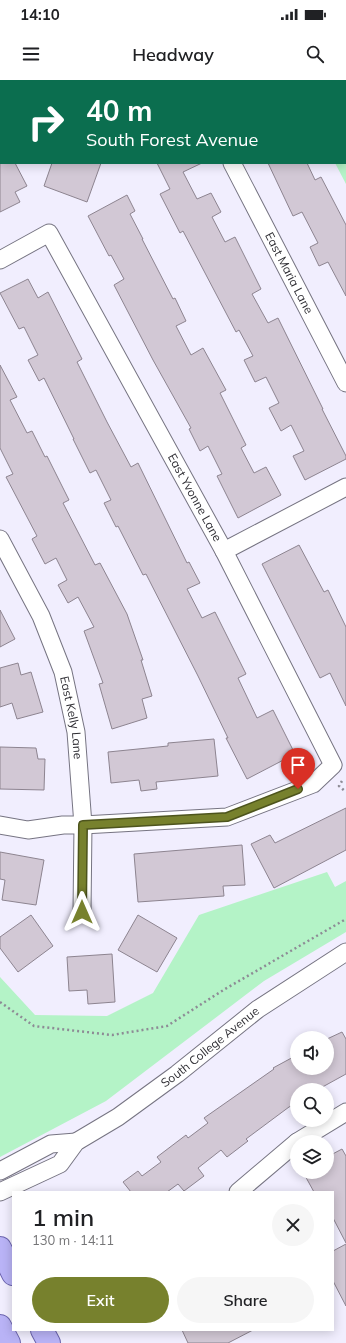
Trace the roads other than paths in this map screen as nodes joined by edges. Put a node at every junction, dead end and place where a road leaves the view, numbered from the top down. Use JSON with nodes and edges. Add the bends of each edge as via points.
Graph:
{"nodes":[{"id":1,"x":233,"y":164,"type":"edge"},
{"id":2,"x":0,"y":260,"type":"edge"},
{"id":3,"x":346,"y":383,"type":"edge"},
{"id":4,"x":346,"y":487,"type":"edge"},
{"id":5,"x":0,"y":539,"type":"edge"},
{"id":6,"x":224,"y":551,"type":"junction"},
{"id":7,"x":0,"y":825,"type":"edge"},
{"id":8,"x":83,"y":825,"type":"junction"},
{"id":9,"x":82,"y":912,"type":"dead end"},
{"id":10,"x":346,"y":952,"type":"edge"},
{"id":11,"x":346,"y":1112,"type":"edge"},
{"id":12,"x":308,"y":1135,"type":"edge"},
{"id":13,"x":76,"y":1142,"type":"junction"},
{"id":14,"x":290,"y":1148,"type":"edge"},
{"id":15,"x":0,"y":1171,"type":"edge"},
{"id":16,"x":239,"y":1191,"type":"edge"},
{"id":17,"x":0,"y":1192,"type":"edge"},
{"id":18,"x":0,"y":1248,"type":"edge"},
{"id":19,"x":12,"y":1272,"type":"edge"},
{"id":20,"x":0,"y":1326,"type":"edge"},
{"id":21,"x":43,"y":1331,"type":"edge"},
{"id":22,"x":9,"y":1343,"type":"edge"},
{"id":23,"x":49,"y":1343,"type":"edge"}],
"edges":[{"from":1,"to":3,"type":"street","name":"East Maria Lane"},
{"from":2,"to":6,"type":"street","name":"East Yvonne Lane","via":[[49,233]]},
{"from":4,"to":6,"type":"street"},
{"from":5,"to":8,"type":"street","name":"East Kelly Lane","via":[[41,616],[63,672],[76,732]]},
{"from":6,"to":8,"type":"street","name":"East Yvonne Lane","via":[[333,765],[313,784],[227,817]]},
{"from":7,"to":8,"type":"street","via":[[28,830]]},
{"from":8,"to":9,"type":"street","name":"East Kelly Lane"},
{"from":10,"to":13,"type":"street","name":"South College Avenue","via":[[258,1010],[118,1117]]},
{"from":11,"to":12,"type":"street"},
{"from":13,"to":15,"type":"street","name":"South College Avenue","via":[[51,1144]]},
{"from":13,"to":17,"type":"street","name":"South College Avenue","via":[[60,1164]]},
{"from":14,"to":16,"type":"street"},
{"from":18,"to":19,"type":"main road"},
{"from":20,"to":22,"type":"main road"},
{"from":21,"to":23,"type":"main road"}]}
